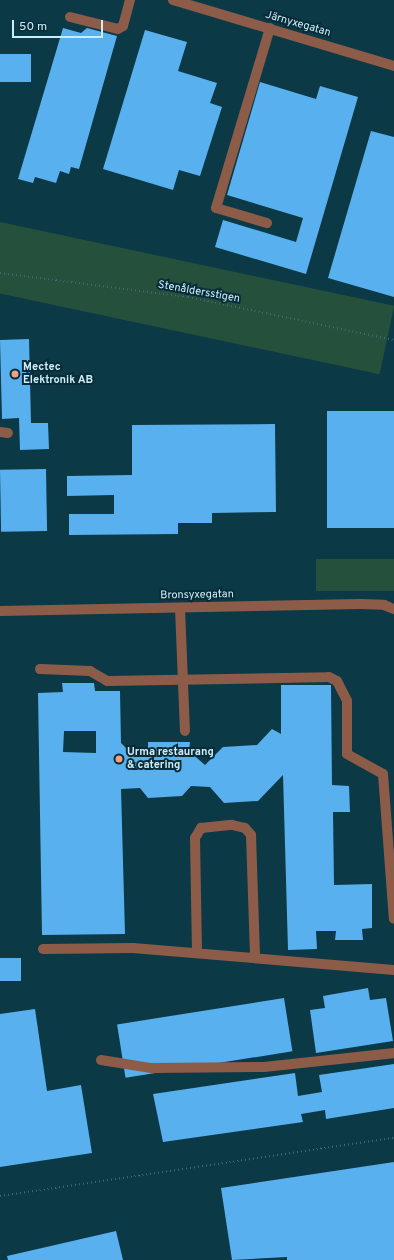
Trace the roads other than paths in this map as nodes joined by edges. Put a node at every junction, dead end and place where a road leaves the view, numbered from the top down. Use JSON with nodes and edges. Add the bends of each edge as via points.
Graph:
{"nodes":[{"id":1,"x":130,"y":0,"type":"edge"},
{"id":2,"x":173,"y":0,"type":"edge"},
{"id":3,"x":70,"y":17,"type":"dead end"},
{"id":4,"x":270,"y":28,"type":"junction"},
{"id":5,"x":394,"y":66,"type":"edge"},
{"id":6,"x":268,"y":223,"type":"dead end"},
{"id":7,"x":180,"y":608,"type":"junction"},
{"id":8,"x":394,"y":609,"type":"edge"},
{"id":9,"x":0,"y":612,"type":"edge"},
{"id":10,"x":40,"y":669,"type":"dead end"},
{"id":11,"x":183,"y":679,"type":"junction"},
{"id":12,"x":185,"y":731,"type":"dead end"},
{"id":13,"x":394,"y":919,"type":"edge"},
{"id":14,"x":43,"y":949,"type":"dead end"},
{"id":15,"x":198,"y":952,"type":"junction"},
{"id":16,"x":255,"y":957,"type":"junction"},
{"id":17,"x":394,"y":970,"type":"edge"},
{"id":18,"x":394,"y":1053,"type":"edge"},
{"id":19,"x":101,"y":1060,"type":"dead end"}],
"edges":[{"from":1,"to":3,"type":"street","via":[[123,26],[118,29]]},
{"from":2,"to":4,"type":"street","name":"Järnyxegatan"},
{"from":4,"to":5,"type":"street","name":"Järnyxegatan"},
{"from":4,"to":6,"type":"street","via":[[216,208]]},
{"from":7,"to":8,"type":"street","name":"Bronsyxegatan","via":[[360,604],[384,605]]},
{"from":7,"to":9,"type":"street","name":"Bronsyxegatan"},
{"from":7,"to":11,"type":"street"},
{"from":10,"to":11,"type":"street","via":[[90,671],[107,681]]},
{"from":11,"to":12,"type":"street"},
{"from":11,"to":13,"type":"street","via":[[329,677],[337,681],[347,701],[347,754],[383,774]]},
{"from":14,"to":15,"type":"street","via":[[133,948]]},
{"from":15,"to":16,"type":"street"},
{"from":15,"to":16,"type":"street","via":[[195,838],[207,826],[232,825],[245,828],[251,835]]},
{"from":16,"to":17,"type":"street"},
{"from":18,"to":19,"type":"street","via":[[264,1067],[151,1068]]}]}
